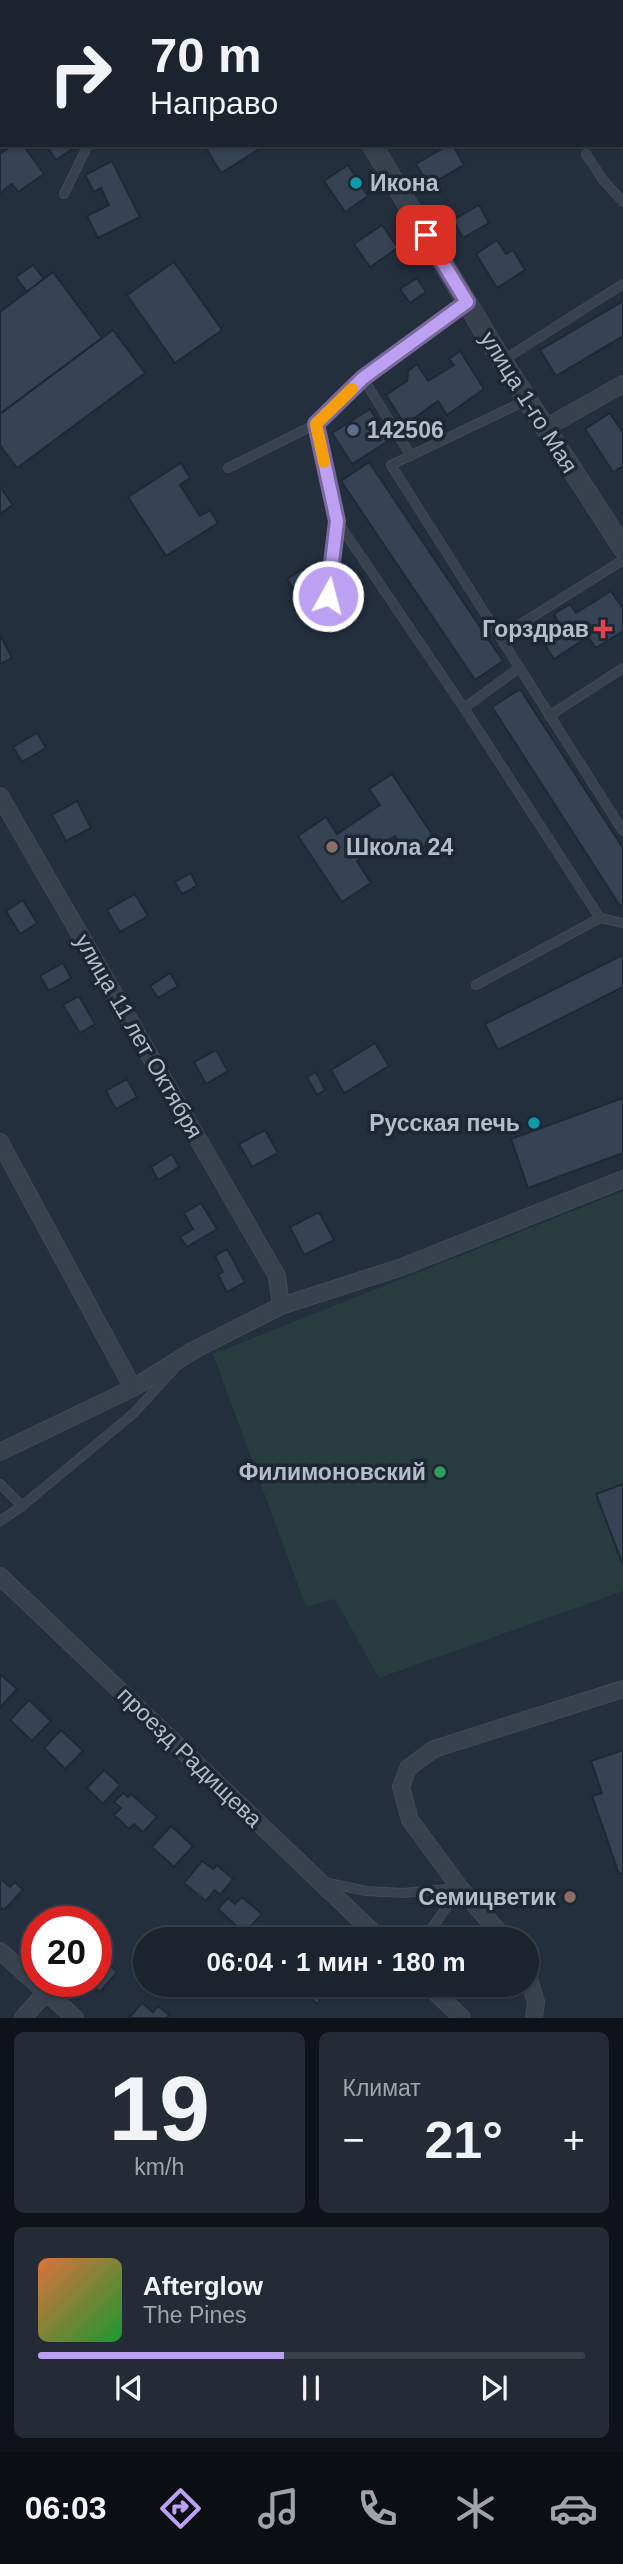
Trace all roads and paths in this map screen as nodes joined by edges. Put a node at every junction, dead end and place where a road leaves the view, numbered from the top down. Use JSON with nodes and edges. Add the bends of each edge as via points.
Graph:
{"nodes":[{"id":1,"x":88,"y":147,"type":"edge"},
{"id":2,"x":373,"y":147,"type":"edge"},
{"id":3,"x":586,"y":155,"type":"dead end"},
{"id":4,"x":64,"y":194,"type":"dead end"},
{"id":5,"x":623,"y":202,"type":"edge"},
{"id":6,"x":623,"y":284,"type":"edge"},
{"id":7,"x":467,"y":302,"type":"junction"},
{"id":8,"x":502,"y":361,"type":"junction"},
{"id":9,"x":363,"y":378,"type":"junction"},
{"id":10,"x":623,"y":384,"type":"edge"},
{"id":11,"x":528,"y":400,"type":"junction"},
{"id":12,"x":316,"y":424,"type":"junction"},
{"id":13,"x":545,"y":428,"type":"junction"},
{"id":14,"x":411,"y":456,"type":"junction"},
{"id":15,"x":228,"y":468,"type":"dead end"},
{"id":16,"x":337,"y":521,"type":"junction"},
{"id":17,"x":623,"y":548,"type":"edge"},
{"id":18,"x":623,"y":560,"type":"edge"},
{"id":19,"x":328,"y":596,"type":"dead end"},
{"id":20,"x":499,"y":637,"type":"junction"},
{"id":21,"x":519,"y":668,"type":"junction"},
{"id":22,"x":623,"y":668,"type":"edge"},
{"id":23,"x":464,"y":708,"type":"junction"},
{"id":24,"x":549,"y":716,"type":"junction"},
{"id":25,"x":0,"y":796,"type":"edge"},
{"id":26,"x":623,"y":831,"type":"edge"},
{"id":27,"x":600,"y":918,"type":"junction"},
{"id":28,"x":623,"y":923,"type":"edge"},
{"id":29,"x":477,"y":985,"type":"dead end"},
{"id":30,"x":0,"y":1142,"type":"edge"},
{"id":31,"x":623,"y":1179,"type":"edge"},
{"id":32,"x":281,"y":1306,"type":"junction"},
{"id":33,"x":194,"y":1350,"type":"junction"},
{"id":34,"x":133,"y":1388,"type":"junction"},
{"id":35,"x":0,"y":1452,"type":"edge"},
{"id":36,"x":0,"y":1484,"type":"edge"},
{"id":37,"x":22,"y":1506,"type":"junction"},
{"id":38,"x":0,"y":1521,"type":"edge"},
{"id":39,"x":0,"y":1576,"type":"edge"},
{"id":40,"x":623,"y":1689,"type":"edge"},
{"id":41,"x":319,"y":1881,"type":"junction"},
{"id":42,"x":460,"y":1888,"type":"junction"},
{"id":43,"x":367,"y":1927,"type":"edge"},
{"id":44,"x":432,"y":1927,"type":"edge"},
{"id":45,"x":494,"y":1927,"type":"edge"},
{"id":46,"x":0,"y":1951,"type":"edge"},
{"id":47,"x":21,"y":1970,"type":"edge"},
{"id":48,"x":42,"y":1997,"type":"edge"},
{"id":49,"x":52,"y":1997,"type":"edge"},
{"id":50,"x":440,"y":1997,"type":"edge"},
{"id":51,"x":534,"y":1997,"type":"edge"},
{"id":52,"x":23,"y":2018,"type":"edge"},
{"id":53,"x":75,"y":2018,"type":"edge"},
{"id":54,"x":462,"y":2018,"type":"edge"},
{"id":55,"x":534,"y":2018,"type":"edge"}],
"edges":[{"from":1,"to":4,"type":"lane"},
{"from":2,"to":7,"type":"street","name":"улица 1-го Мая"},
{"from":3,"to":5,"type":"lane"},
{"from":6,"to":8,"type":"lane"},
{"from":7,"to":8,"type":"street","name":"улица 1-го Мая"},
{"from":7,"to":9,"type":"lane"},
{"from":8,"to":11,"type":"street","name":"улица 1-го Мая"},
{"from":9,"to":12,"type":"lane"},
{"from":9,"to":14,"type":"lane"},
{"from":10,"to":13,"type":"street"},
{"from":11,"to":13,"type":"street","name":"улица 1-го Мая"},
{"from":11,"to":14,"type":"lane"},
{"from":12,"to":15,"type":"lane"},
{"from":12,"to":16,"type":"lane"},
{"from":13,"to":17,"type":"street","name":"улица 1-го Мая"},
{"from":14,"to":20,"type":"lane","via":[[391,466]]},
{"from":16,"to":19,"type":"lane"},
{"from":16,"to":23,"type":"lane"},
{"from":18,"to":20,"type":"lane"},
{"from":20,"to":21,"type":"lane"},
{"from":21,"to":23,"type":"lane"},
{"from":21,"to":24,"type":"lane"},
{"from":22,"to":24,"type":"lane"},
{"from":23,"to":27,"type":"lane"},
{"from":24,"to":26,"type":"lane"},
{"from":25,"to":32,"type":"street","name":"улица 11 лет Октября","via":[[277,1276]]},
{"from":27,"to":28,"type":"lane"},
{"from":27,"to":29,"type":"lane"},
{"from":30,"to":34,"type":"street"},
{"from":31,"to":32,"type":"street","via":[[401,1267]]},
{"from":32,"to":33,"type":"street"},
{"from":33,"to":34,"type":"street"},
{"from":33,"to":37,"type":"lane","via":[[134,1413]]},
{"from":34,"to":35,"type":"street"},
{"from":36,"to":37,"type":"lane"},
{"from":37,"to":38,"type":"lane"},
{"from":39,"to":41,"type":"street","name":"проезд Радищева"},
{"from":40,"to":42,"type":"street","via":[[434,1749],[408,1768],[401,1787],[410,1820]]},
{"from":41,"to":42,"type":"lane","via":[[403,1893]]},
{"from":41,"to":43,"type":"street","name":"проезд Радищева"},
{"from":42,"to":44,"type":"lane"},
{"from":42,"to":45,"type":"street"},
{"from":46,"to":47,"type":"street"},
{"from":48,"to":52,"type":"street"},
{"from":49,"to":53,"type":"street"},
{"from":50,"to":54,"type":"street"},
{"from":51,"to":55,"type":"street"}]}
